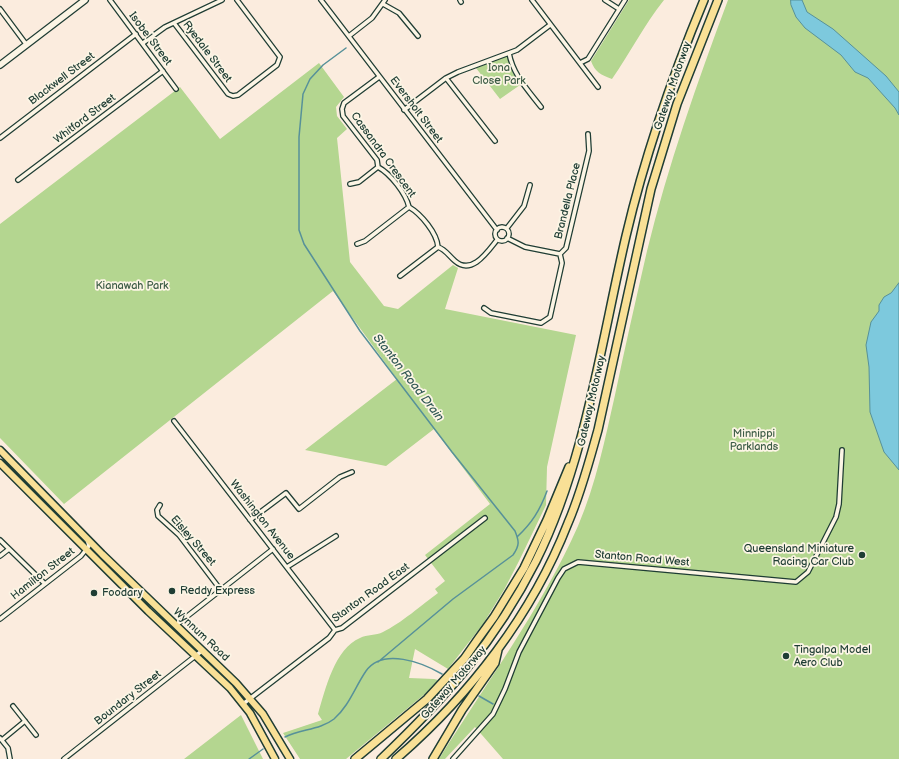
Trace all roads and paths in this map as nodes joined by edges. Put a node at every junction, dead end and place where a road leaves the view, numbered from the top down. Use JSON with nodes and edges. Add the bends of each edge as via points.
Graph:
{"nodes":[{"id":1,"x":84,"y":0,"type":"edge"},
{"id":2,"x":110,"y":0,"type":"edge"},
{"id":3,"x":222,"y":0,"type":"edge"},
{"id":4,"x":237,"y":0,"type":"edge"},
{"id":5,"x":321,"y":0,"type":"edge"},
{"id":6,"x":532,"y":0,"type":"edge"},
{"id":7,"x":605,"y":0,"type":"edge"},
{"id":8,"x":625,"y":0,"type":"edge"},
{"id":9,"x":704,"y":0,"type":"edge"},
{"id":10,"x":718,"y":0,"type":"edge"},
{"id":11,"x":384,"y":2,"type":"edge"},
{"id":12,"x":0,"y":9,"type":"edge"},
{"id":13,"x":619,"y":9,"type":"junction"},
{"id":14,"x":174,"y":23,"type":"junction"},
{"id":15,"x":550,"y":25,"type":"junction"},
{"id":16,"x":136,"y":34,"type":"junction"},
{"id":17,"x":349,"y":36,"type":"junction"},
{"id":18,"x":418,"y":36,"type":"dead end"},
{"id":19,"x":143,"y":43,"type":"junction"},
{"id":20,"x":26,"y":44,"type":"junction"},
{"id":21,"x":509,"y":53,"type":"junction"},
{"id":22,"x":580,"y":63,"type":"junction"},
{"id":23,"x":0,"y":65,"type":"edge"},
{"id":24,"x":163,"y":71,"type":"junction"},
{"id":25,"x":379,"y":77,"type":"junction"},
{"id":26,"x":446,"y":78,"type":"junction"},
{"id":27,"x":598,"y":87,"type":"dead end"},
{"id":28,"x":176,"y":89,"type":"dead end"},
{"id":29,"x":541,"y":107,"type":"dead end"},
{"id":30,"x":404,"y":110,"type":"junction"},
{"id":31,"x":588,"y":134,"type":"dead end"},
{"id":32,"x":0,"y":138,"type":"edge"},
{"id":33,"x":495,"y":141,"type":"dead end"},
{"id":34,"x":378,"y":167,"type":"junction"},
{"id":35,"x":18,"y":180,"type":"dead end"},
{"id":36,"x":350,"y":184,"type":"dead end"},
{"id":37,"x":530,"y":185,"type":"dead end"},
{"id":38,"x":409,"y":207,"type":"junction"},
{"id":39,"x":507,"y":228,"type":"junction"},
{"id":40,"x":497,"y":230,"type":"junction"},
{"id":41,"x":507,"y":238,"type":"junction"},
{"id":42,"x":497,"y":240,"type":"junction"},
{"id":43,"x":357,"y":244,"type":"dead end"},
{"id":44,"x":438,"y":247,"type":"junction"},
{"id":45,"x":560,"y":254,"type":"junction"},
{"id":46,"x":400,"y":276,"type":"dead end"},
{"id":47,"x":484,"y":308,"type":"dead end"},
{"id":48,"x":174,"y":421,"type":"dead end"},
{"id":49,"x":0,"y":450,"type":"edge"},
{"id":50,"x":842,"y":450,"type":"dead end"},
{"id":51,"x":0,"y":463,"type":"edge"},
{"id":52,"x":572,"y":463,"type":"junction"},
{"id":53,"x":352,"y":472,"type":"dead end"},
{"id":54,"x":30,"y":480,"type":"junction"},
{"id":55,"x":29,"y":491,"type":"junction"},
{"id":56,"x":160,"y":505,"type":"dead end"},
{"id":57,"x":485,"y":518,"type":"dead end"},
{"id":58,"x":250,"y":520,"type":"junction"},
{"id":59,"x":336,"y":536,"type":"dead end"},
{"id":60,"x":87,"y":538,"type":"junction"},
{"id":61,"x":0,"y":540,"type":"edge"},
{"id":62,"x":9,"y":549,"type":"junction"},
{"id":63,"x":273,"y":549,"type":"junction"},
{"id":64,"x":87,"y":550,"type":"junction"},
{"id":65,"x":0,"y":556,"type":"edge"},
{"id":66,"x":287,"y":567,"type":"junction"},
{"id":67,"x":45,"y":584,"type":"junction"},
{"id":68,"x":220,"y":589,"type":"junction"},
{"id":69,"x":0,"y":619,"type":"edge"},
{"id":70,"x":176,"y":625,"type":"junction"},
{"id":71,"x":335,"y":630,"type":"junction"},
{"id":72,"x":203,"y":650,"type":"junction"},
{"id":73,"x":498,"y":650,"type":"junction"},
{"id":74,"x":196,"y":655,"type":"junction"},
{"id":75,"x":250,"y":698,"type":"junction"},
{"id":76,"x":243,"y":704,"type":"junction"},
{"id":77,"x":13,"y":706,"type":"dead end"},
{"id":78,"x":25,"y":721,"type":"junction"},
{"id":79,"x":36,"y":735,"type":"dead end"},
{"id":80,"x":1,"y":739,"type":"edge"},
{"id":81,"x":10,"y":759,"type":"edge"},
{"id":82,"x":64,"y":759,"type":"edge"},
{"id":83,"x":276,"y":759,"type":"edge"},
{"id":84,"x":290,"y":759,"type":"edge"},
{"id":85,"x":355,"y":759,"type":"edge"},
{"id":86,"x":381,"y":759,"type":"edge"},
{"id":87,"x":396,"y":759,"type":"edge"},
{"id":88,"x":433,"y":759,"type":"edge"},
{"id":89,"x":453,"y":759,"type":"edge"}],
"edges":[{"from":1,"to":20,"type":"main road"},
{"from":2,"to":16,"type":"street","name":"Isobel Street"},
{"from":3,"to":14,"type":"street"},
{"from":4,"to":14,"type":"street","name":"Ryedale Street","via":[[280,57],[277,65],[238,95],[228,94]]},
{"from":5,"to":17,"type":"street","name":"Eversholt Street"},
{"from":6,"to":15,"type":"street"},
{"from":7,"to":13,"type":"street"},
{"from":8,"to":13,"type":"street"},
{"from":9,"to":52,"type":"highway","name":"Gateway Motorway","via":[[666,97],[638,187],[586,415]]},
{"from":10,"to":73,"type":"highway","name":"Gateway Motorway","via":[[677,104],[651,189],[598,430],[579,493],[544,576]]},
{"from":11,"to":17,"type":"street","via":[[372,18]]},
{"from":11,"to":18,"type":"street","via":[[399,13]]},
{"from":12,"to":20,"type":"street"},
{"from":13,"to":22,"type":"street","via":[[588,59]]},
{"from":14,"to":19,"type":"street"},
{"from":15,"to":21,"type":"street"},
{"from":15,"to":22,"type":"street"},
{"from":16,"to":19,"type":"street","name":"Isobel Street"},
{"from":16,"to":32,"type":"street","name":"Blackwell Street"},
{"from":17,"to":25,"type":"street","name":"Eversholt Street"},
{"from":19,"to":24,"type":"street","name":"Isobel Street"},
{"from":20,"to":23,"type":"main road"},
{"from":21,"to":26,"type":"street"},
{"from":21,"to":29,"type":"street","via":[[520,80]]},
{"from":22,"to":27,"type":"street"},
{"from":24,"to":28,"type":"street","name":"Isobel Street"},
{"from":24,"to":35,"type":"street","name":"Whitford Street"},
{"from":25,"to":30,"type":"street","name":"Eversholt Street"},
{"from":25,"to":34,"type":"street","name":"Cassandra Crescent","via":[[344,103],[342,109],[343,116],[377,160]]},
{"from":26,"to":30,"type":"street"},
{"from":26,"to":33,"type":"street"},
{"from":30,"to":40,"type":"street","name":"Eversholt Street"},
{"from":31,"to":45,"type":"street","name":"Brandella Place","via":[[589,151],[566,248]]},
{"from":34,"to":36,"type":"street","via":[[359,182]]},
{"from":34,"to":38,"type":"street","name":"Cassandra Crescent","via":[[385,171],[407,200]]},
{"from":37,"to":39,"type":"street","via":[[524,206]]},
{"from":38,"to":43,"type":"street","via":[[365,241]]},
{"from":38,"to":44,"type":"street","name":"Cassandra Crescent","via":[[416,211],[437,239]]},
{"from":39,"to":40,"type":"street","via":[[501,227]]},
{"from":39,"to":41,"type":"street"},
{"from":40,"to":42,"type":"street"},
{"from":41,"to":42,"type":"street"},
{"from":41,"to":45,"type":"street","via":[[525,247]]},
{"from":42,"to":44,"type":"street","name":"Cassandra Crescent","via":[[480,260],[467,265],[455,261],[446,250]]},
{"from":44,"to":46,"type":"street"},
{"from":45,"to":47,"type":"street","name":"Brandella Place","via":[[562,263],[550,317],[546,321],[541,323],[491,312]]},
{"from":48,"to":58,"type":"street","name":"Washington Avenue"},
{"from":49,"to":54,"type":"main road","name":"Wynnum Road"},
{"from":50,"to":89,"type":"street","name":"Stanton Road West","via":[[836,517],[808,572],[796,582],[584,562],[574,563],[564,569],[519,652],[493,714]]},
{"from":51,"to":55,"type":"main road","name":"Wynnum Road"},
{"from":52,"to":85,"type":"highway","via":[[567,469],[548,520],[524,568],[498,612],[464,659],[427,699]]},
{"from":52,"to":86,"type":"highway","name":"Gateway Motorway","via":[[562,499],[540,552],[496,628],[448,692]]},
{"from":53,"to":58,"type":"street","via":[[340,477],[299,509],[286,493]]},
{"from":54,"to":55,"type":"main road","via":[[27,483]]},
{"from":54,"to":60,"type":"main road","name":"Wynnum Road"},
{"from":55,"to":64,"type":"main road","name":"Wynnum Road"},
{"from":56,"to":68,"type":"street","name":"Eisley Street","via":[[157,510],[158,516],[179,536]]},
{"from":57,"to":71,"type":"street","name":"Stanton Road East","via":[[342,628]]},
{"from":58,"to":63,"type":"street","name":"Washington Avenue"},
{"from":59,"to":66,"type":"street"},
{"from":60,"to":64,"type":"street","name":"Hamilton Street"},
{"from":60,"to":70,"type":"main road","name":"Wynnum Road"},
{"from":61,"to":62,"type":"street"},
{"from":62,"to":65,"type":"street"},
{"from":62,"to":67,"type":"street"},
{"from":63,"to":66,"type":"street","name":"Washington Avenue"},
{"from":63,"to":68,"type":"street"},
{"from":64,"to":67,"type":"street","name":"Hamilton Street"},
{"from":64,"to":74,"type":"main road","name":"Wynnum Road"},
{"from":66,"to":71,"type":"street","name":"Washington Avenue"},
{"from":67,"to":69,"type":"street","name":"Hamilton Street"},
{"from":68,"to":70,"type":"street"},
{"from":70,"to":72,"type":"main road","name":"Wynnum Road"},
{"from":71,"to":75,"type":"street","name":"Stanton Road East","via":[[329,638]]},
{"from":72,"to":74,"type":"street","name":"Boundary Street"},
{"from":72,"to":75,"type":"main road","name":"Wynnum Road"},
{"from":73,"to":87,"type":"highway","name":"Gateway Motorway","via":[[443,715]]},
{"from":73,"to":88,"type":"highway","via":[[495,664],[462,710]]},
{"from":74,"to":76,"type":"main road","name":"Wynnum Road"},
{"from":74,"to":82,"type":"street","name":"Boundary Street"},
{"from":75,"to":76,"type":"street","name":"Stanton Road East"},
{"from":75,"to":84,"type":"main road","name":"Wynnum Road"},
{"from":76,"to":83,"type":"main road","name":"Wynnum Road"},
{"from":77,"to":78,"type":"street"},
{"from":78,"to":79,"type":"street"},
{"from":78,"to":80,"type":"street"},
{"from":80,"to":81,"type":"street","via":[[8,748]]}]}
